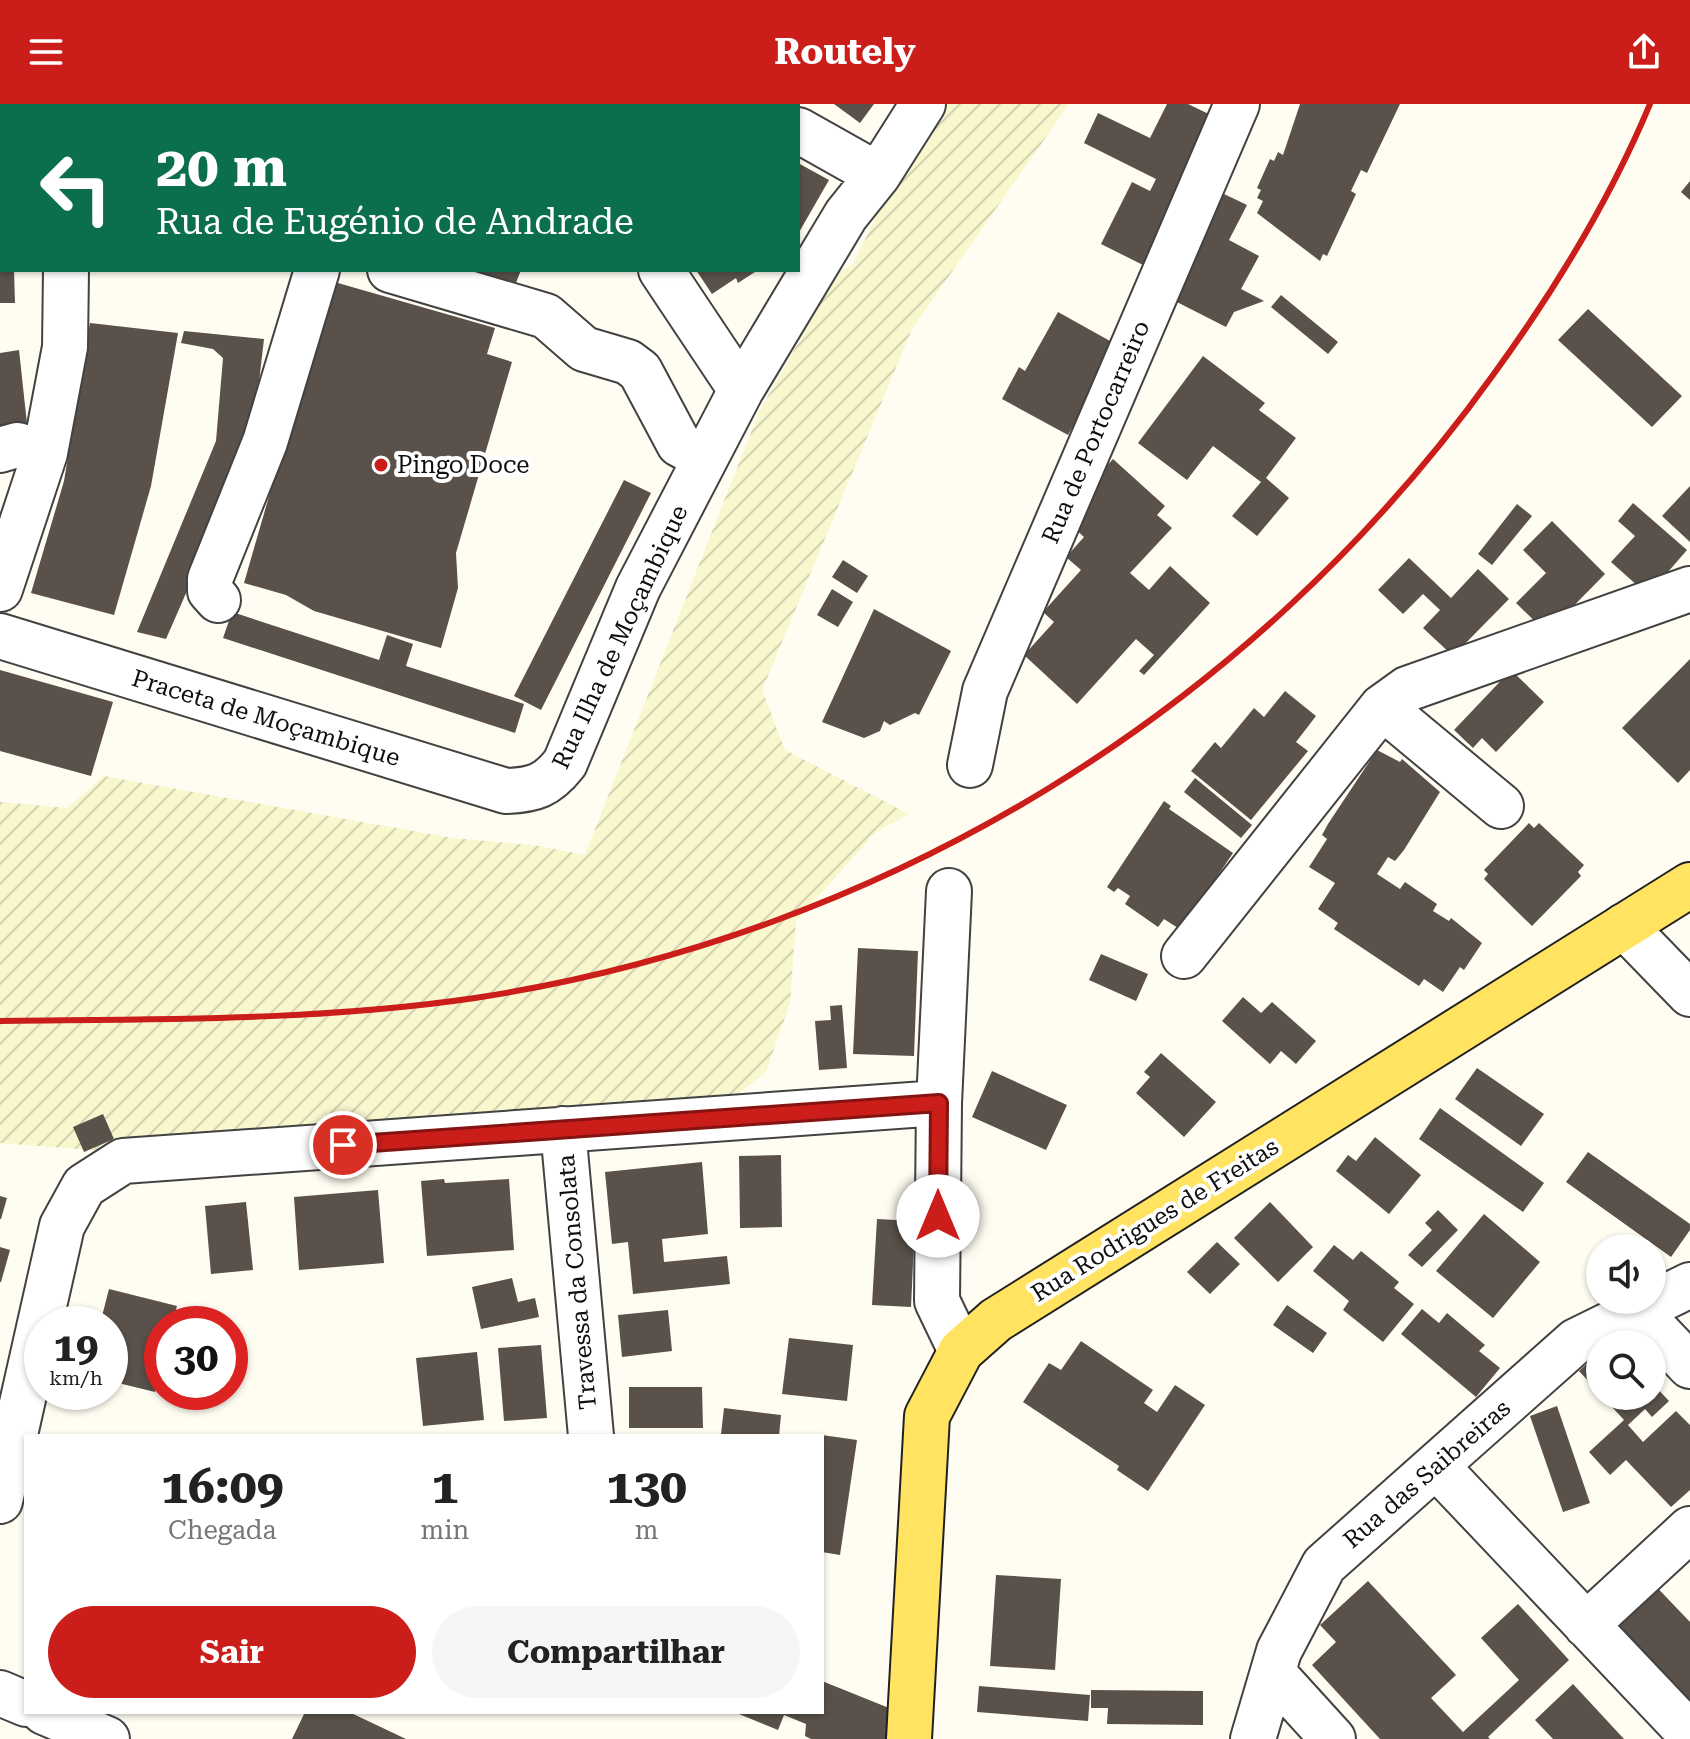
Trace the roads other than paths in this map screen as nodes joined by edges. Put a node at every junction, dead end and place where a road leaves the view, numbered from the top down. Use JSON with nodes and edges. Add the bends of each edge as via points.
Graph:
{"nodes":[{"id":1,"x":923,"y":104,"type":"edge"},
{"id":2,"x":1237,"y":104,"type":"edge"},
{"id":3,"x":800,"y":131,"type":"edge"},
{"id":4,"x":878,"y":175,"type":"junction"},
{"id":5,"x":66,"y":272,"type":"edge"},
{"id":6,"x":316,"y":272,"type":"edge"},
{"id":7,"x":397,"y":272,"type":"edge"},
{"id":8,"x":662,"y":272,"type":"edge"},
{"id":9,"x":741,"y":390,"type":"junction"},
{"id":10,"x":0,"y":450,"type":"edge"},
{"id":11,"x":45,"y":453,"type":"junction"},
{"id":12,"x":705,"y":458,"type":"junction"},
{"id":13,"x":0,"y":589,"type":"edge"},
{"id":14,"x":1690,"y":589,"type":"edge"},
{"id":15,"x":218,"y":600,"type":"dead end"},
{"id":16,"x":0,"y":636,"type":"edge"},
{"id":17,"x":1382,"y":707,"type":"junction"},
{"id":18,"x":970,"y":765,"type":"dead end"},
{"id":19,"x":534,"y":790,"type":"joint"},
{"id":20,"x":1501,"y":806,"type":"dead end"},
{"id":21,"x":1690,"y":885,"type":"edge"},
{"id":22,"x":949,"y":891,"type":"dead end"},
{"id":23,"x":1624,"y":926,"type":"junction"},
{"id":24,"x":1184,"y":956,"type":"dead end"},
{"id":25,"x":1690,"y":994,"type":"edge"},
{"id":26,"x":939,"y":1103,"type":"junction"},
{"id":27,"x":563,"y":1129,"type":"junction"},
{"id":28,"x":1690,"y":1285,"type":"edge"},
{"id":29,"x":1666,"y":1296,"type":"edge"},
{"id":30,"x":1627,"y":1314,"type":"edge"},
{"id":31,"x":1641,"y":1314,"type":"edge"},
{"id":32,"x":961,"y":1351,"type":"junction"},
{"id":33,"x":1690,"y":1366,"type":"edge"},
{"id":34,"x":591,"y":1434,"type":"edge"},
{"id":35,"x":1437,"y":1467,"type":"junction"},
{"id":36,"x":0,"y":1501,"type":"edge"},
{"id":37,"x":1690,"y":1529,"type":"edge"},
{"id":38,"x":1586,"y":1625,"type":"junction"},
{"id":39,"x":1273,"y":1673,"type":"junction"},
{"id":40,"x":0,"y":1693,"type":"edge"},
{"id":41,"x":24,"y":1703,"type":"edge"},
{"id":42,"x":49,"y":1714,"type":"edge"},
{"id":43,"x":1690,"y":1734,"type":"edge"},
{"id":44,"x":107,"y":1739,"type":"edge"},
{"id":45,"x":909,"y":1739,"type":"edge"},
{"id":46,"x":1253,"y":1739,"type":"edge"},
{"id":47,"x":1333,"y":1739,"type":"edge"}],
"edges":[{"from":1,"to":4,"type":"street","name":"Rua Ilha de Moçambique"},
{"from":2,"to":18,"type":"street","name":"Rua de Portocarreiro","via":[[985,691]]},
{"from":3,"to":4,"type":"street"},
{"from":4,"to":9,"type":"street","name":"Rua Ilha de Moçambique","via":[[846,215]]},
{"from":5,"to":11,"type":"street","via":[[65,347]]},
{"from":6,"to":15,"type":"street","via":[[265,442],[210,579],[210,591]]},
{"from":7,"to":12,"type":"street","via":[[546,316],[584,349],[628,362],[640,371],[679,444]]},
{"from":8,"to":9,"type":"street"},
{"from":9,"to":12,"type":"street","name":"Rua Ilha de Moçambique"},
{"from":10,"to":11,"type":"street","via":[[17,445]]},
{"from":11,"to":13,"type":"street"},
{"from":12,"to":19,"type":"street","name":"Rua Ilha de Moçambique","via":[[638,588],[565,763],[552,780]]},
{"from":14,"to":17,"type":"street","via":[[1407,689]]},
{"from":16,"to":19,"type":"street","name":"Praceta de Moçambique","via":[[506,791]]},
{"from":17,"to":20,"type":"street"},
{"from":17,"to":24,"type":"street"},
{"from":21,"to":23,"type":"main road","name":"Rua Rodrigues de Freitas"},
{"from":22,"to":26,"type":"street"},
{"from":23,"to":25,"type":"street"},
{"from":23,"to":32,"type":"main road","name":"Rua Rodrigues de Freitas","via":[[996,1320]]},
{"from":26,"to":27,"type":"street"},
{"from":26,"to":32,"type":"street","via":[[937,1301]]},
{"from":27,"to":34,"type":"street","name":"Travessa da Consolata"},
{"from":27,"to":36,"type":"street","via":[[123,1161],[84,1186],[62,1226]]},
{"from":28,"to":29,"type":"street","name":"Rua das Saibreiras"},
{"from":30,"to":35,"type":"street","name":"Rua das Saibreiras","via":[[1576,1341]]},
{"from":31,"to":33,"type":"street"},
{"from":32,"to":45,"type":"main road","name":"Rua Rodrigues de Freitas","via":[[927,1416]]},
{"from":35,"to":38,"type":"street"},
{"from":35,"to":39,"type":"street","name":"Rua das Saibreiras","via":[[1324,1565]]},
{"from":37,"to":38,"type":"street"},
{"from":38,"to":43,"type":"street"},
{"from":39,"to":46,"type":"street","name":"Rua das Saibreiras"},
{"from":39,"to":47,"type":"street"},
{"from":40,"to":41,"type":"street"},
{"from":42,"to":44,"type":"street"}]}
